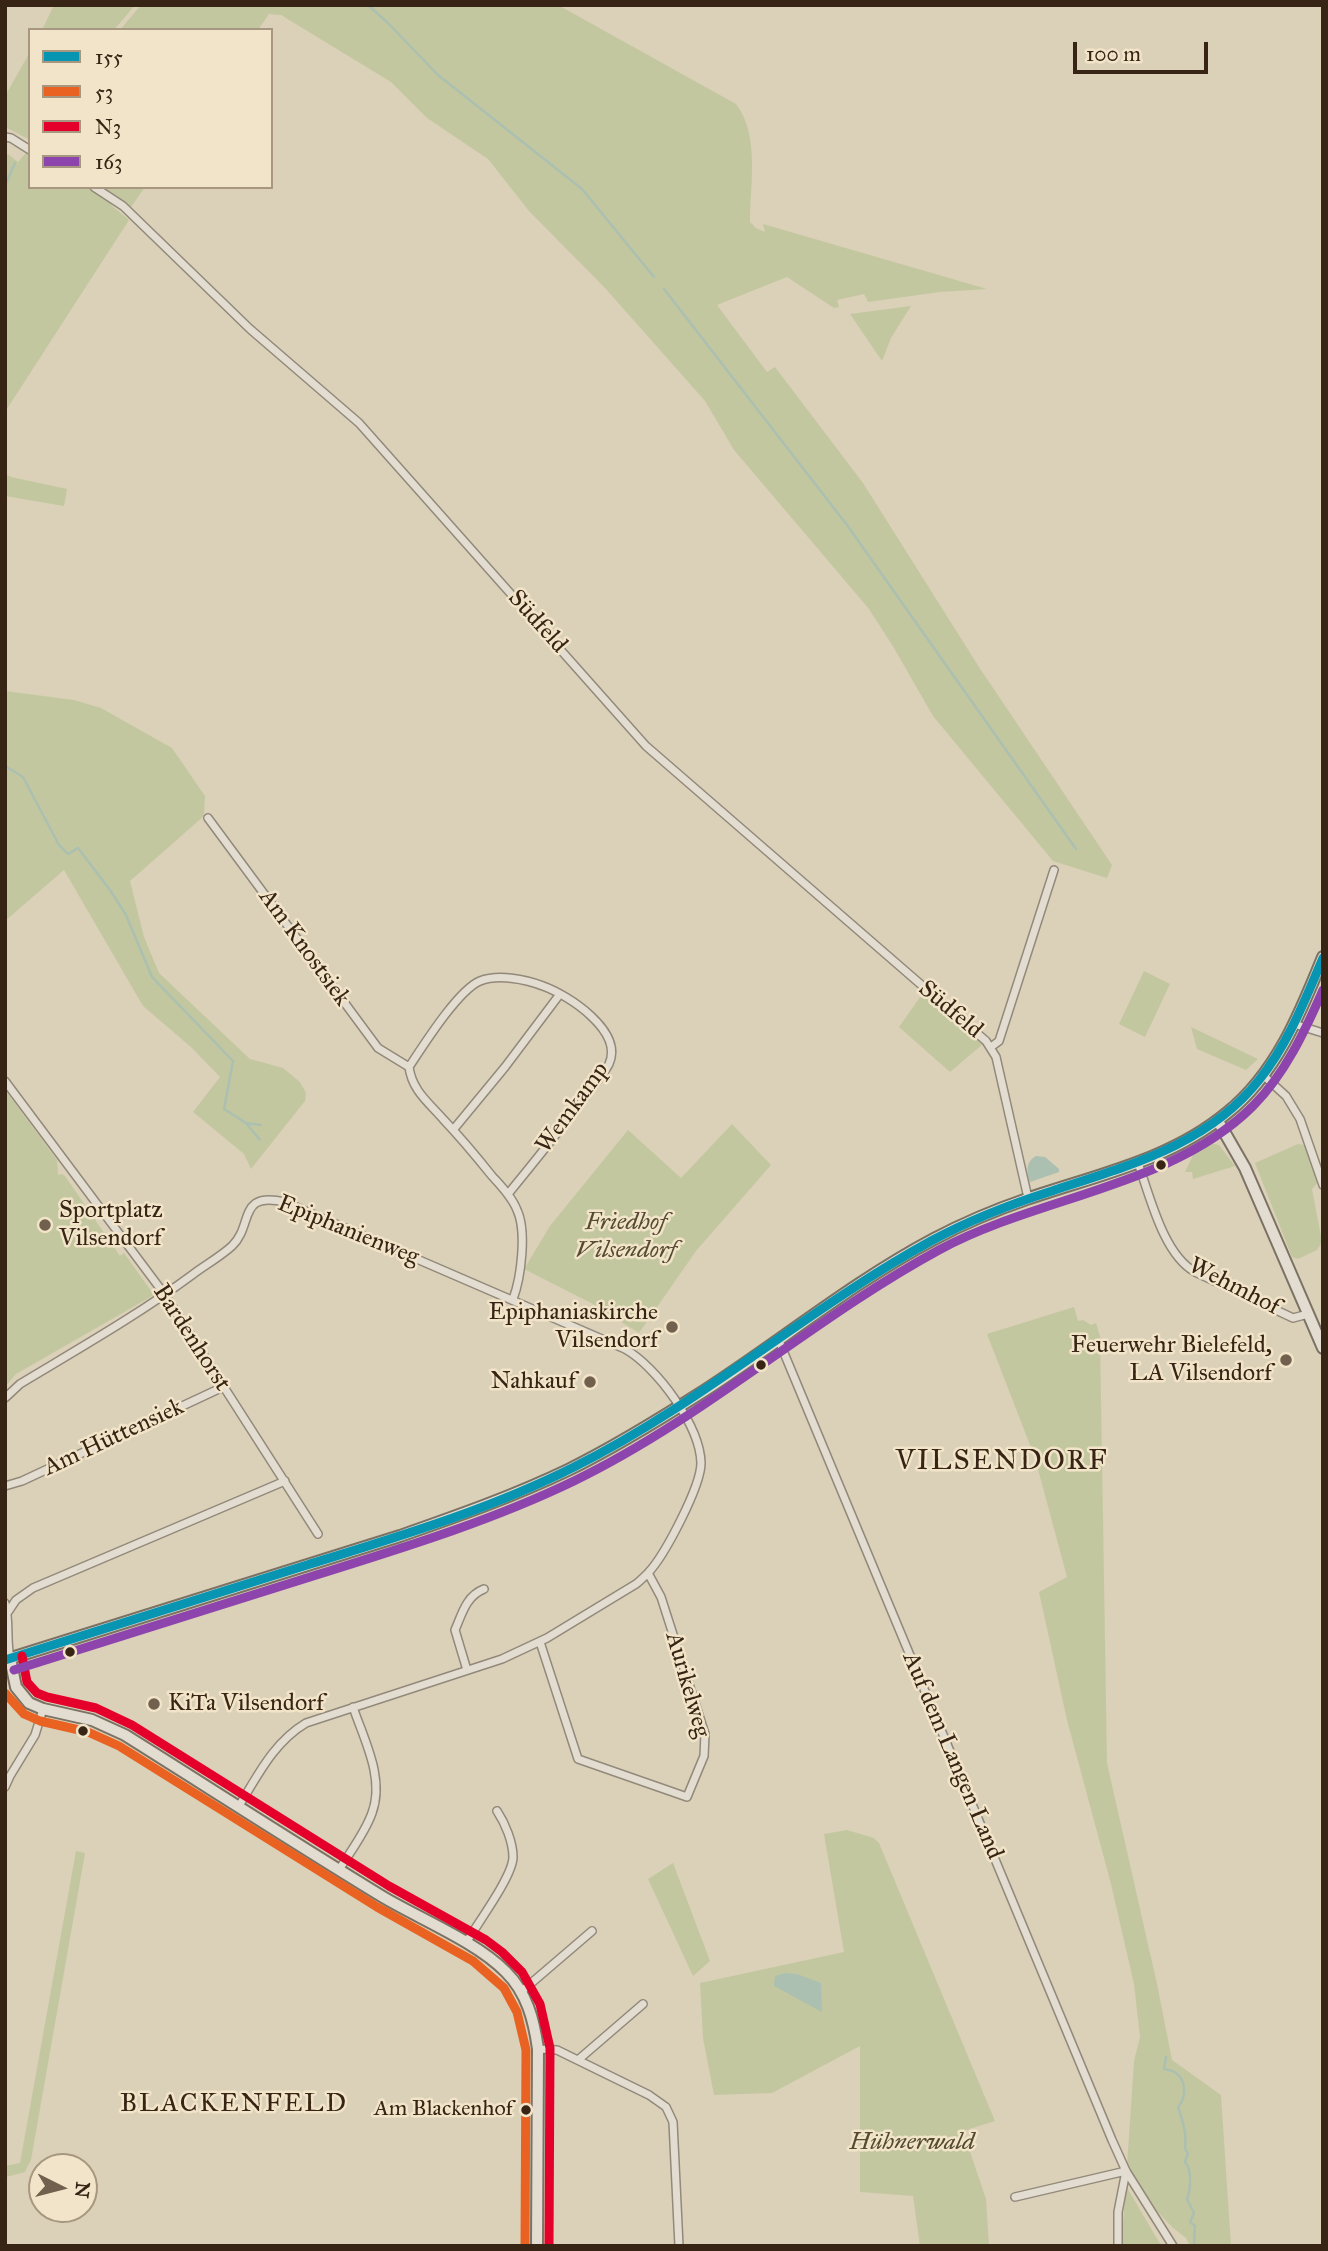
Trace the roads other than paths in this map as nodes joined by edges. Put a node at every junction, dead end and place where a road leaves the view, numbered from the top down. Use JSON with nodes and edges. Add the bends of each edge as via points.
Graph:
{"nodes":[{"id":1,"x":5,"y":137,"type":"edge"},
{"id":2,"x":28,"y":149,"type":"edge"},
{"id":3,"x":97,"y":189,"type":"edge"},
{"id":4,"x":208,"y":818,"type":"dead end"},
{"id":5,"x":1054,"y":870,"type":"dead end"},
{"id":6,"x":1323,"y":957,"type":"edge"},
{"id":7,"x":560,"y":994,"type":"junction"},
{"id":8,"x":1294,"y":1024,"type":"junction"},
{"id":9,"x":1323,"y":1034,"type":"edge"},
{"id":10,"x":991,"y":1047,"type":"junction"},
{"id":11,"x":409,"y":1067,"type":"junction"},
{"id":12,"x":1264,"y":1076,"type":"junction"},
{"id":13,"x":5,"y":1082,"type":"edge"},
{"id":14,"x":1218,"y":1121,"type":"junction"},
{"id":15,"x":453,"y":1130,"type":"junction"},
{"id":16,"x":1138,"y":1163,"type":"junction"},
{"id":17,"x":1323,"y":1185,"type":"edge"},
{"id":18,"x":508,"y":1194,"type":"junction"},
{"id":19,"x":1028,"y":1198,"type":"junction"},
{"id":20,"x":165,"y":1295,"type":"junction"},
{"id":21,"x":513,"y":1299,"type":"junction"},
{"id":22,"x":1308,"y":1314,"type":"junction"},
{"id":23,"x":779,"y":1341,"type":"junction"},
{"id":24,"x":1323,"y":1348,"type":"edge"},
{"id":25,"x":223,"y":1387,"type":"junction"},
{"id":26,"x":5,"y":1398,"type":"edge"},
{"id":27,"x":678,"y":1406,"type":"junction"},
{"id":28,"x":285,"y":1481,"type":"junction"},
{"id":29,"x":5,"y":1486,"type":"edge"},
{"id":30,"x":318,"y":1534,"type":"dead end"},
{"id":31,"x":648,"y":1573,"type":"junction"},
{"id":32,"x":484,"y":1589,"type":"dead end"},
{"id":33,"x":5,"y":1603,"type":"edge"},
{"id":34,"x":8,"y":1612,"type":"junction"},
{"id":35,"x":540,"y":1642,"type":"junction"},
{"id":36,"x":7,"y":1659,"type":"edge"},
{"id":37,"x":467,"y":1670,"type":"junction"},
{"id":38,"x":354,"y":1707,"type":"junction"},
{"id":39,"x":43,"y":1709,"type":"junction"},
{"id":40,"x":5,"y":1787,"type":"edge"},
{"id":41,"x":239,"y":1807,"type":"junction"},
{"id":42,"x":497,"y":1811,"type":"dead end"},
{"id":43,"x":339,"y":1870,"type":"junction"},
{"id":44,"x":592,"y":1931,"type":"dead end"},
{"id":45,"x":466,"y":1942,"type":"junction"},
{"id":46,"x":522,"y":1991,"type":"junction"},
{"id":47,"x":643,"y":2004,"type":"dead end"},
{"id":48,"x":538,"y":2049,"type":"junction"},
{"id":49,"x":578,"y":2060,"type":"junction"},
{"id":50,"x":1126,"y":2171,"type":"junction"},
{"id":51,"x":1015,"y":2197,"type":"dead end"},
{"id":52,"x":537,"y":2246,"type":"edge"},
{"id":53,"x":679,"y":2246,"type":"edge"},
{"id":54,"x":1118,"y":2246,"type":"edge"},
{"id":55,"x":1173,"y":2246,"type":"edge"}],
"edges":[{"from":1,"to":2,"type":"street"},
{"from":3,"to":10,"type":"street","name":"Südfeld","via":[[124,206],[250,329],[359,423],[646,746]]},
{"from":4,"to":11,"type":"street","name":"Am Knostsiek","via":[[378,1048]]},
{"from":5,"to":10,"type":"street","name":"Südfeld","via":[[999,1041]]},
{"from":6,"to":8,"type":"main road"},
{"from":7,"to":11,"type":"street","name":"Wemkamp","via":[[529,981],[479,982],[444,1018]]},
{"from":7,"to":15,"type":"street"},
{"from":7,"to":18,"type":"street","name":"Wemkamp","via":[[587,1012],[610,1039],[609,1063]]},
{"from":8,"to":9,"type":"street"},
{"from":8,"to":12,"type":"main road"},
{"from":10,"to":19,"type":"street","name":"Südfeld"},
{"from":11,"to":15,"type":"street","via":[[415,1089]]},
{"from":12,"to":14,"type":"main road"},
{"from":12,"to":17,"type":"street","via":[[1286,1096],[1300,1119]]},
{"from":13,"to":20,"type":"street","name":"Bardenhorst"},
{"from":14,"to":16,"type":"main road"},
{"from":14,"to":22,"type":"main road","via":[[1245,1168]]},
{"from":15,"to":18,"type":"street"},
{"from":16,"to":19,"type":"main road"},
{"from":16,"to":22,"type":"street","name":"Wehmhof","via":[[1165,1236],[1189,1269],[1293,1318]]},
{"from":18,"to":21,"type":"street","via":[[522,1224]]},
{"from":19,"to":23,"type":"main road","via":[[914,1250]]},
{"from":20,"to":21,"type":"street","name":"Epiphanienweg","via":[[234,1245],[252,1207],[273,1199]]},
{"from":20,"to":25,"type":"street","name":"Bardenhorst"},
{"from":20,"to":26,"type":"street","name":"Epiphanienweg","via":[[20,1384]]},
{"from":21,"to":27,"type":"street","name":"Epiphanienweg","via":[[635,1354]]},
{"from":22,"to":24,"type":"main road"},
{"from":23,"to":27,"type":"main road"},
{"from":23,"to":50,"type":"street","name":"Auf dem Langen Land"},
{"from":25,"to":28,"type":"street","name":"Bardenhorst"},
{"from":25,"to":29,"type":"street","name":"Am Hüttensiek"},
{"from":27,"to":31,"type":"street","name":"Epiphanienweg","via":[[695,1436],[699,1477],[684,1513]]},
{"from":27,"to":36,"type":"main road","via":[[569,1469],[462,1514]]},
{"from":28,"to":30,"type":"street","name":"Bardenhorst"},
{"from":28,"to":34,"type":"street","via":[[33,1588]]},
{"from":31,"to":35,"type":"street"},
{"from":31,"to":35,"type":"street","name":"Aurikelweg","via":[[661,1597],[705,1734],[704,1756],[687,1797],[578,1759]]},
{"from":32,"to":37,"type":"street","via":[[468,1600],[455,1630]]},
{"from":33,"to":34,"type":"street"},
{"from":34,"to":36,"type":"street"},
{"from":35,"to":37,"type":"street"},
{"from":36,"to":39,"type":"main road","via":[[20,1694]]},
{"from":37,"to":38,"type":"street"},
{"from":38,"to":41,"type":"street","via":[[292,1732],[278,1745]]},
{"from":38,"to":43,"type":"street","via":[[375,1770],[377,1793],[371,1817]]},
{"from":39,"to":40,"type":"street","via":[[35,1735]]},
{"from":39,"to":41,"type":"main road","via":[[115,1730]]},
{"from":41,"to":43,"type":"main road"},
{"from":42,"to":45,"type":"street","via":[[512,1849],[512,1864]]},
{"from":43,"to":45,"type":"main road"},
{"from":44,"to":46,"type":"street"},
{"from":45,"to":46,"type":"main road","via":[[495,1961]]},
{"from":46,"to":48,"type":"main road"},
{"from":47,"to":49,"type":"street"},
{"from":48,"to":49,"type":"street","via":[[557,2050]]},
{"from":48,"to":52,"type":"main road"},
{"from":49,"to":53,"type":"street","via":[[658,2100],[670,2113]]},
{"from":50,"to":51,"type":"street"},
{"from":50,"to":54,"type":"street","via":[[1118,2212]]},
{"from":50,"to":55,"type":"street","name":"Auf dem Langen Land"}]}
